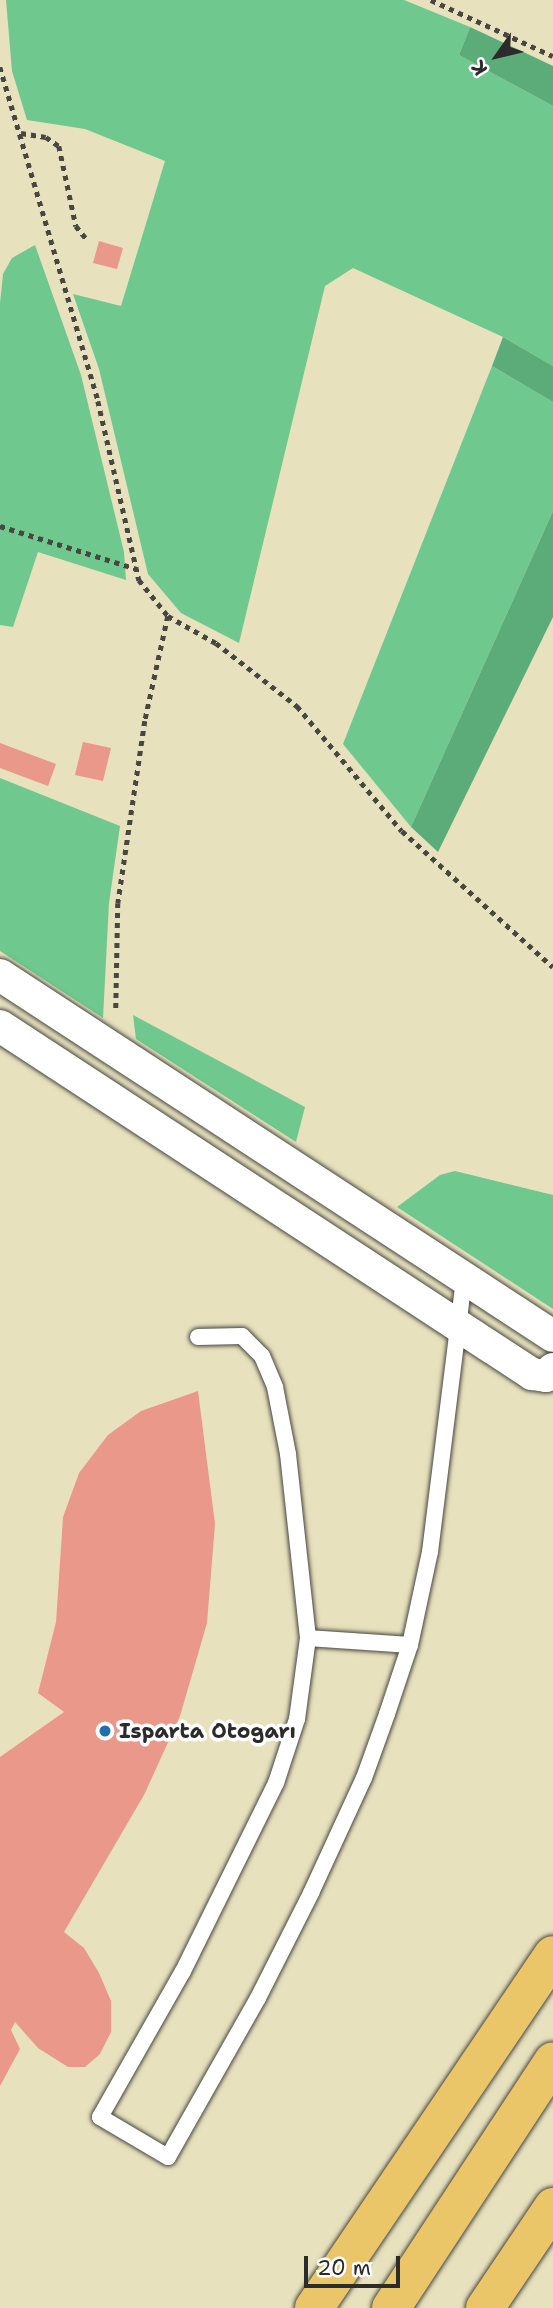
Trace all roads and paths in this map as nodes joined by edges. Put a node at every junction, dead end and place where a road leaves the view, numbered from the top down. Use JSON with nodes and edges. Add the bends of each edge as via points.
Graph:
{"nodes":[{"id":1,"x":431,"y":0,"type":"edge"},
{"id":2,"x":553,"y":56,"type":"edge"},
{"id":3,"x":0,"y":66,"type":"edge"},
{"id":4,"x":21,"y":133,"type":"junction"},
{"id":5,"x":88,"y":241,"type":"dead end"},
{"id":6,"x":0,"y":526,"type":"edge"},
{"id":7,"x":137,"y":569,"type":"junction"},
{"id":8,"x":168,"y":616,"type":"junction"},
{"id":9,"x":553,"y":967,"type":"edge"},
{"id":10,"x":0,"y":975,"type":"edge"},
{"id":11,"x":0,"y":1026,"type":"edge"},
{"id":12,"x":109,"y":1046,"type":"junction"},
{"id":13,"x":464,"y":1278,"type":"junction"},
{"id":14,"x":456,"y":1325,"type":"junction"},
{"id":15,"x":553,"y":1336,"type":"edge"},
{"id":16,"x":198,"y":1337,"type":"dead end"},
{"id":17,"x":553,"y":1369,"type":"edge"},
{"id":18,"x":307,"y":1638,"type":"junction"},
{"id":19,"x":410,"y":1645,"type":"junction"},
{"id":20,"x":553,"y":1955,"type":"edge"},
{"id":21,"x":553,"y":2061,"type":"edge"},
{"id":22,"x":553,"y":2207,"type":"edge"},
{"id":23,"x":314,"y":2308,"type":"edge"},
{"id":24,"x":391,"y":2308,"type":"edge"},
{"id":25,"x":485,"y":2308,"type":"edge"}],
"edges":[{"from":1,"to":2,"type":"path"},
{"from":3,"to":4,"type":"path"},
{"from":4,"to":5,"type":"path","via":[[46,137],[59,146],[76,226]]},
{"from":4,"to":7,"type":"path","via":[[98,401]]},
{"from":6,"to":7,"type":"path"},
{"from":7,"to":8,"type":"path","via":[[139,580]]},
{"from":8,"to":9,"type":"path","via":[[216,643],[297,706],[402,831]]},
{"from":8,"to":12,"type":"path","via":[[129,821],[118,903],[117,1007]]},
{"from":10,"to":12,"type":"street"},
{"from":11,"to":14,"type":"street"},
{"from":12,"to":13,"type":"street"},
{"from":13,"to":14,"type":"lane"},
{"from":13,"to":15,"type":"street"},
{"from":14,"to":17,"type":"street","via":[[538,1377]]},
{"from":14,"to":19,"type":"lane","via":[[430,1552]]},
{"from":16,"to":18,"type":"lane","via":[[242,1336],[262,1356],[275,1387],[288,1454]]},
{"from":18,"to":19,"type":"lane"},
{"from":18,"to":19,"type":"lane","via":[[297,1719],[276,1783],[183,1971],[100,2117],[168,2157],[311,1893],[364,1778]]},
{"from":20,"to":23,"type":"highway"},
{"from":21,"to":24,"type":"highway"},
{"from":22,"to":25,"type":"highway"}]}
